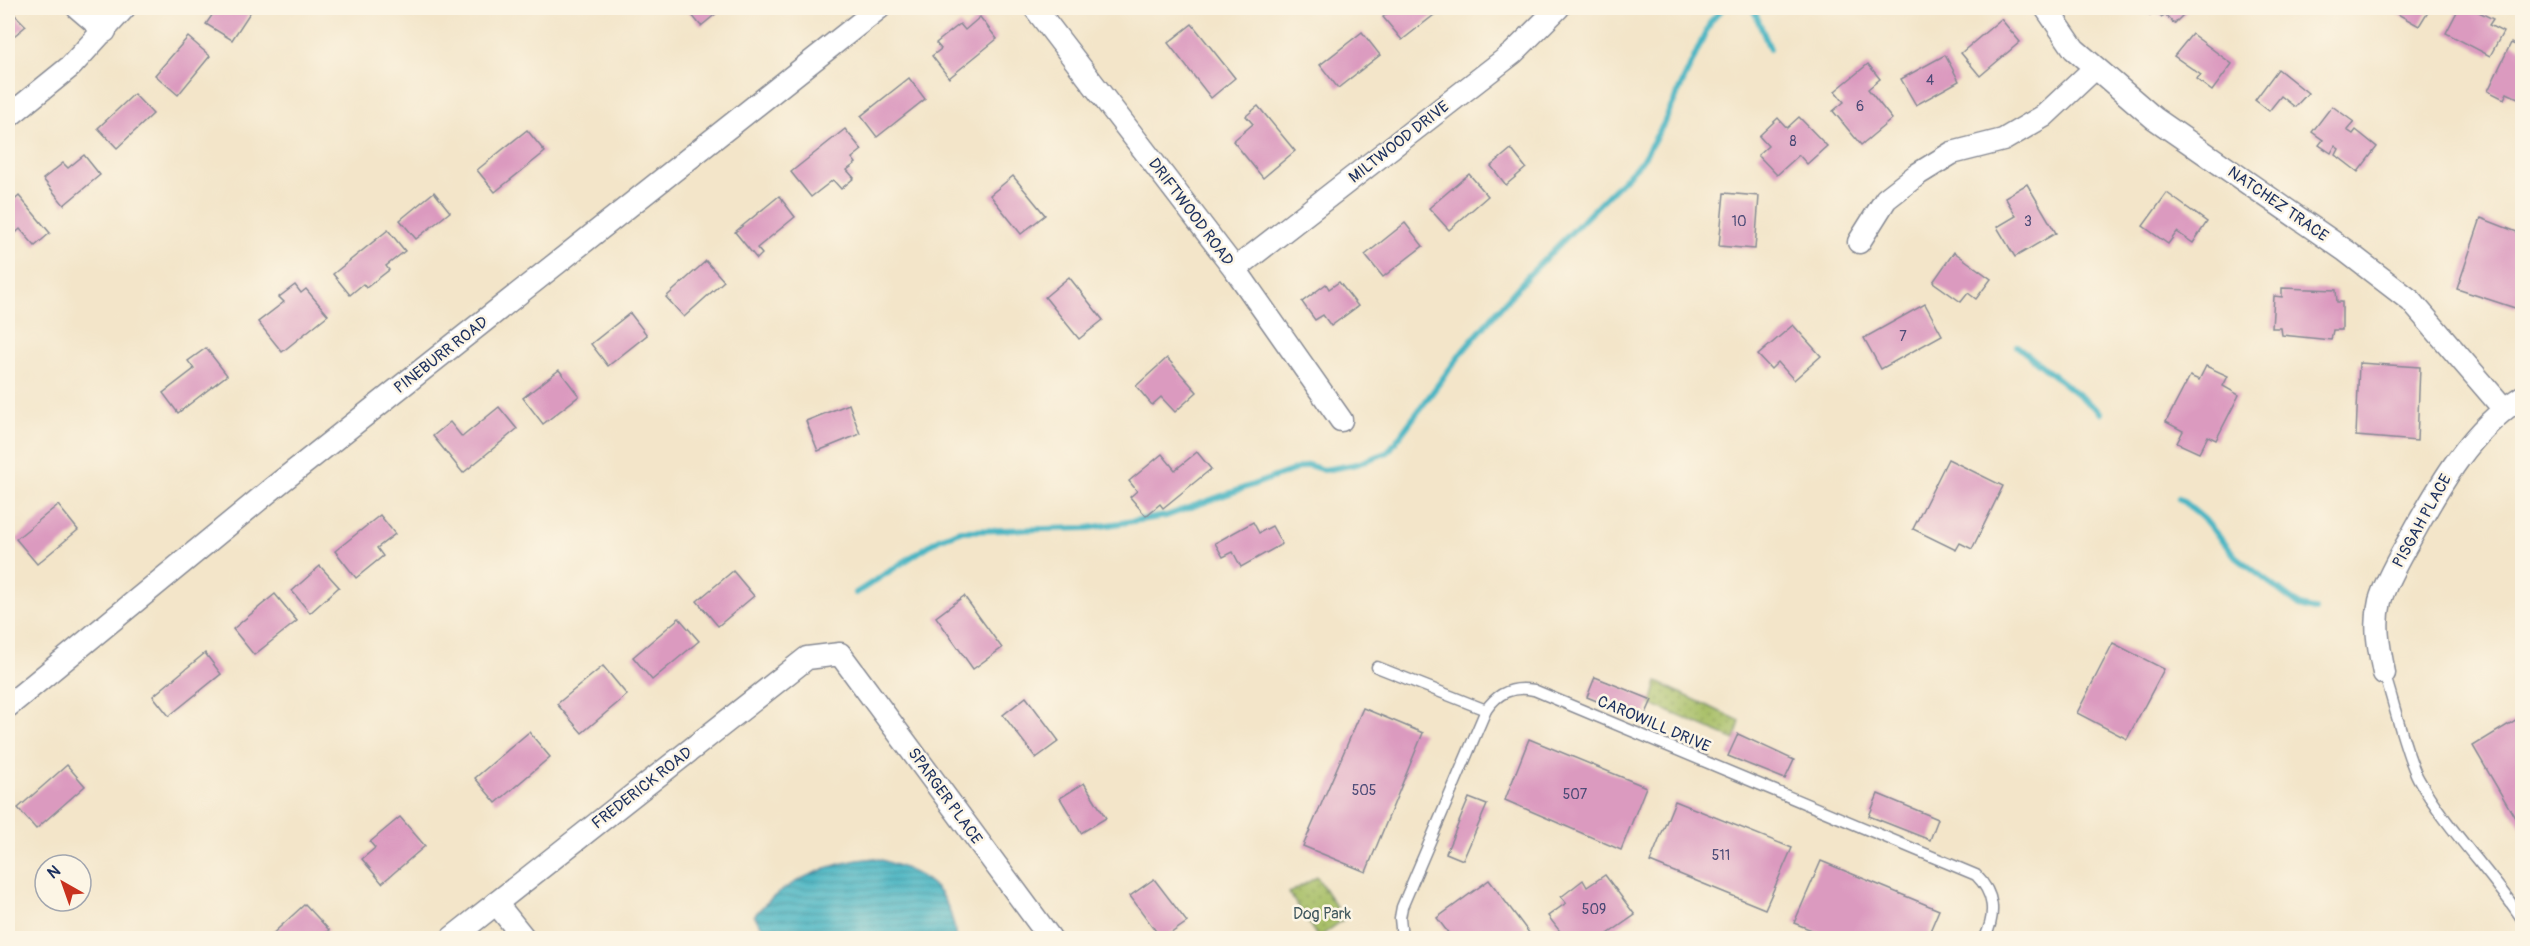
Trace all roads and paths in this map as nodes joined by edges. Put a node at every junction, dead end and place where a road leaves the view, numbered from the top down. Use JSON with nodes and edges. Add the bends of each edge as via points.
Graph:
{"nodes":[{"id":1,"x":78,"y":8,"type":"edge"},
{"id":2,"x":124,"y":8,"type":"edge"},
{"id":3,"x":879,"y":8,"type":"edge"},
{"id":4,"x":1035,"y":8,"type":"edge"},
{"id":5,"x":1558,"y":8,"type":"edge"},
{"id":6,"x":2046,"y":8,"type":"edge"},
{"id":7,"x":105,"y":31,"type":"junction"},
{"id":8,"x":2094,"y":69,"type":"junction"},
{"id":9,"x":8,"y":117,"type":"edge"},
{"id":10,"x":1859,"y":242,"type":"dead end"},
{"id":11,"x":1235,"y":270,"type":"junction"},
{"id":12,"x":2513,"y":403,"type":"edge"},
{"id":13,"x":1341,"y":420,"type":"dead end"},
{"id":14,"x":840,"y":654,"type":"joint"},
{"id":15,"x":1377,"y":667,"type":"dead end"},
{"id":16,"x":2384,"y":673,"type":"joint"},
{"id":17,"x":8,"y":706,"type":"edge"},
{"id":18,"x":1486,"y":710,"type":"junction"},
{"id":19,"x":496,"y":903,"type":"junction"},
{"id":20,"x":2523,"y":919,"type":"edge"},
{"id":21,"x":452,"y":939,"type":"edge"},
{"id":22,"x":524,"y":939,"type":"edge"},
{"id":23,"x":1050,"y":939,"type":"edge"},
{"id":24,"x":1402,"y":939,"type":"edge"},
{"id":25,"x":1985,"y":939,"type":"edge"}],
"edges":[{"from":1,"to":7,"type":"street"},
{"from":2,"to":7,"type":"street"},
{"from":3,"to":17,"type":"street","name":"PINEBURR ROAD","via":[[273,488]]},
{"from":4,"to":11,"type":"street","name":"DRIFTWOOD ROAD"},
{"from":5,"to":11,"type":"street","name":"MILTWOOD DRIVE","via":[[1514,53]]},
{"from":6,"to":8,"type":"street","name":"NATCHEZ TRACE","via":[[2074,49]]},
{"from":7,"to":9,"type":"street","via":[[71,66]]},
{"from":8,"to":10,"type":"street","via":[[2044,116],[2003,140],[1952,153],[1918,174],[1886,199]]},
{"from":8,"to":12,"type":"street","name":"NATCHEZ TRACE","via":[[2154,118],[2346,251],[2411,301]]},
{"from":11,"to":13,"type":"street","name":"DRIFTWOOD ROAD"},
{"from":12,"to":16,"type":"street","name":"PISGAH PLACE","via":[[2444,476],[2380,600],[2376,637]]},
{"from":14,"to":19,"type":"street","name":"FREDERICK ROAD","via":[[807,658]]},
{"from":14,"to":23,"type":"street","name":"SPARGER PLACE"},
{"from":15,"to":18,"type":"lane"},
{"from":16,"to":20,"type":"lane","via":[[2417,776],[2440,813]]},
{"from":18,"to":24,"type":"lane","name":"CAROWILL DRIVE","via":[[1402,907]]},
{"from":18,"to":25,"type":"lane","name":"CAROWILL DRIVE","via":[[1501,693],[1534,690],[1976,874],[1991,897],[1994,910]]},
{"from":19,"to":21,"type":"street","name":"FREDERICK ROAD"},
{"from":19,"to":22,"type":"street"}]}
